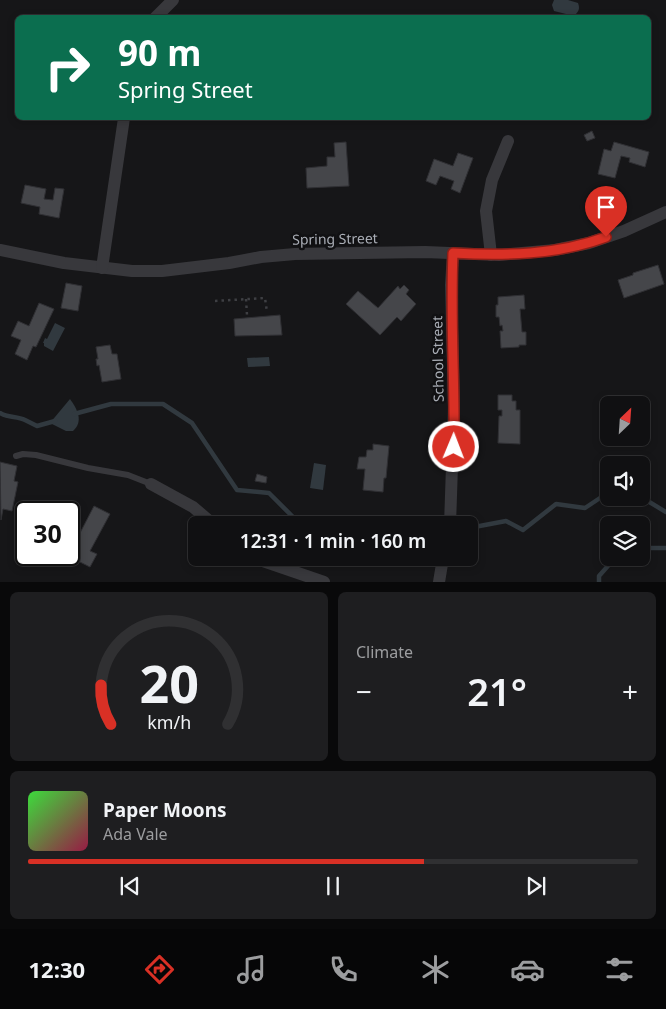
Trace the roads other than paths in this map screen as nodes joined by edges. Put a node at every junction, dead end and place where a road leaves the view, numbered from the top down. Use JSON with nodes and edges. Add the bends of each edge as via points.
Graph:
{"nodes":[{"id":1,"x":173,"y":0,"type":"edge"},
{"id":2,"x":158,"y":15,"type":"edge"},
{"id":3,"x":124,"y":120,"type":"edge"},
{"id":4,"x":508,"y":141,"type":"dead end"},
{"id":5,"x":666,"y":212,"type":"edge"},
{"id":6,"x":0,"y":250,"type":"edge"},
{"id":7,"x":453,"y":253,"type":"junction"},
{"id":8,"x":491,"y":255,"type":"junction"},
{"id":9,"x":102,"y":268,"type":"junction"},
{"id":10,"x":16,"y":456,"type":"dead end"},
{"id":11,"x":151,"y":484,"type":"joint"},
{"id":12,"x":204,"y":516,"type":"edge"},
{"id":13,"x":450,"y":516,"type":"edge"},
{"id":14,"x":277,"y":566,"type":"edge"},
{"id":15,"x":442,"y":566,"type":"edge"},
{"id":16,"x":324,"y":582,"type":"edge"},
{"id":17,"x":439,"y":582,"type":"edge"}],
"edges":[{"from":1,"to":2,"type":"street"},
{"from":3,"to":9,"type":"street"},
{"from":4,"to":8,"type":"street","via":[[492,180],[486,211]]},
{"from":5,"to":8,"type":"street","name":"Spring Street","via":[[589,244]]},
{"from":6,"to":9,"type":"street","name":"Spring Street"},
{"from":7,"to":8,"type":"street","name":"Spring Street"},
{"from":7,"to":9,"type":"street","name":"Spring Street","via":[[295,254],[162,271]]},
{"from":7,"to":13,"type":"street","name":"School Street","via":[[454,407]]},
{"from":10,"to":11,"type":"lane","via":[[36,455],[128,475]]},
{"from":11,"to":12,"type":"street"},
{"from":14,"to":16,"type":"street"},
{"from":15,"to":17,"type":"street"}]}
